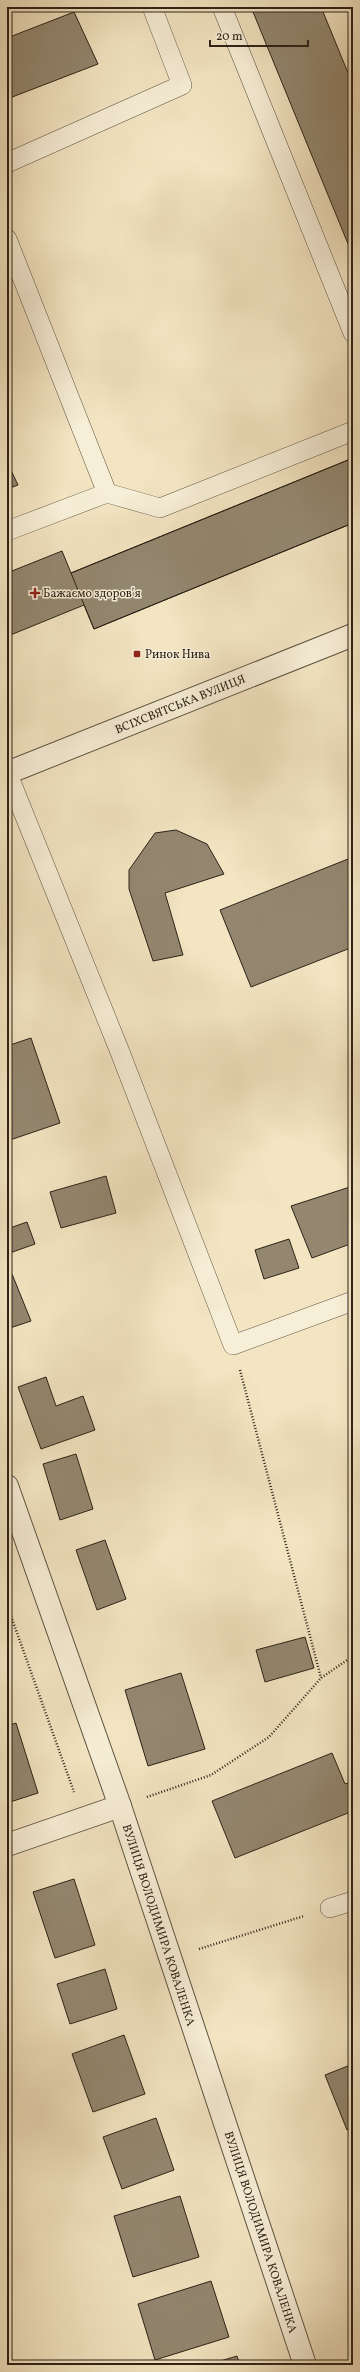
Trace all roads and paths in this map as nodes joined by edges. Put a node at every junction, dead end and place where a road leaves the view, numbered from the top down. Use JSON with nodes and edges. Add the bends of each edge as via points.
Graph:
{"nodes":[{"id":1,"x":152,"y":7,"type":"edge"},
{"id":2,"x":222,"y":7,"type":"edge"},
{"id":3,"x":7,"y":163,"type":"edge"},
{"id":4,"x":7,"y":239,"type":"edge"},
{"id":5,"x":353,"y":333,"type":"edge"},
{"id":6,"x":353,"y":431,"type":"edge"},
{"id":7,"x":107,"y":493,"type":"junction"},
{"id":8,"x":7,"y":530,"type":"edge"},
{"id":9,"x":353,"y":635,"type":"edge"},
{"id":10,"x":7,"y":773,"type":"edge"},
{"id":11,"x":353,"y":1300,"type":"edge"},
{"id":12,"x":234,"y":1344,"type":"junction"},
{"id":13,"x":7,"y":1486,"type":"edge"},
{"id":14,"x":7,"y":1604,"type":"edge"},
{"id":15,"x":353,"y":1656,"type":"edge"},
{"id":16,"x":321,"y":1678,"type":"junction"},
{"id":17,"x":120,"y":1806,"type":"junction"},
{"id":18,"x":84,"y":1819,"type":"junction"},
{"id":19,"x":7,"y":1845,"type":"edge"},
{"id":20,"x":353,"y":1901,"type":"edge"},
{"id":21,"x":330,"y":1908,"type":"joint"},
{"id":22,"x":199,"y":1949,"type":"dead end"},
{"id":23,"x":305,"y":2365,"type":"edge"}],
"edges":[{"from":1,"to":3,"type":"lane","via":[[182,85]]},
{"from":2,"to":5,"type":"lane"},
{"from":4,"to":7,"type":"lane"},
{"from":6,"to":7,"type":"lane","via":[[160,508]]},
{"from":7,"to":8,"type":"lane"},
{"from":9,"to":10,"type":"street","name":"ВСІХСВЯТСЬКА ВУЛИЦЯ"},
{"from":10,"to":12,"type":"lane"},
{"from":11,"to":12,"type":"lane"},
{"from":12,"to":16,"type":"path"},
{"from":13,"to":17,"type":"street","name":"ВУЛИЦЯ ВОЛОДИМИРА КОВАЛЕНКА"},
{"from":14,"to":18,"type":"path"},
{"from":15,"to":16,"type":"path"},
{"from":16,"to":17,"type":"path","via":[[269,1737],[217,1770]]},
{"from":17,"to":18,"type":"street"},
{"from":17,"to":23,"type":"street","name":"ВУЛИЦЯ ВОЛОДИМИРА КОВАЛЕНКА"},
{"from":18,"to":19,"type":"street"},
{"from":20,"to":21,"type":"lane"},
{"from":21,"to":22,"type":"path"}]}
